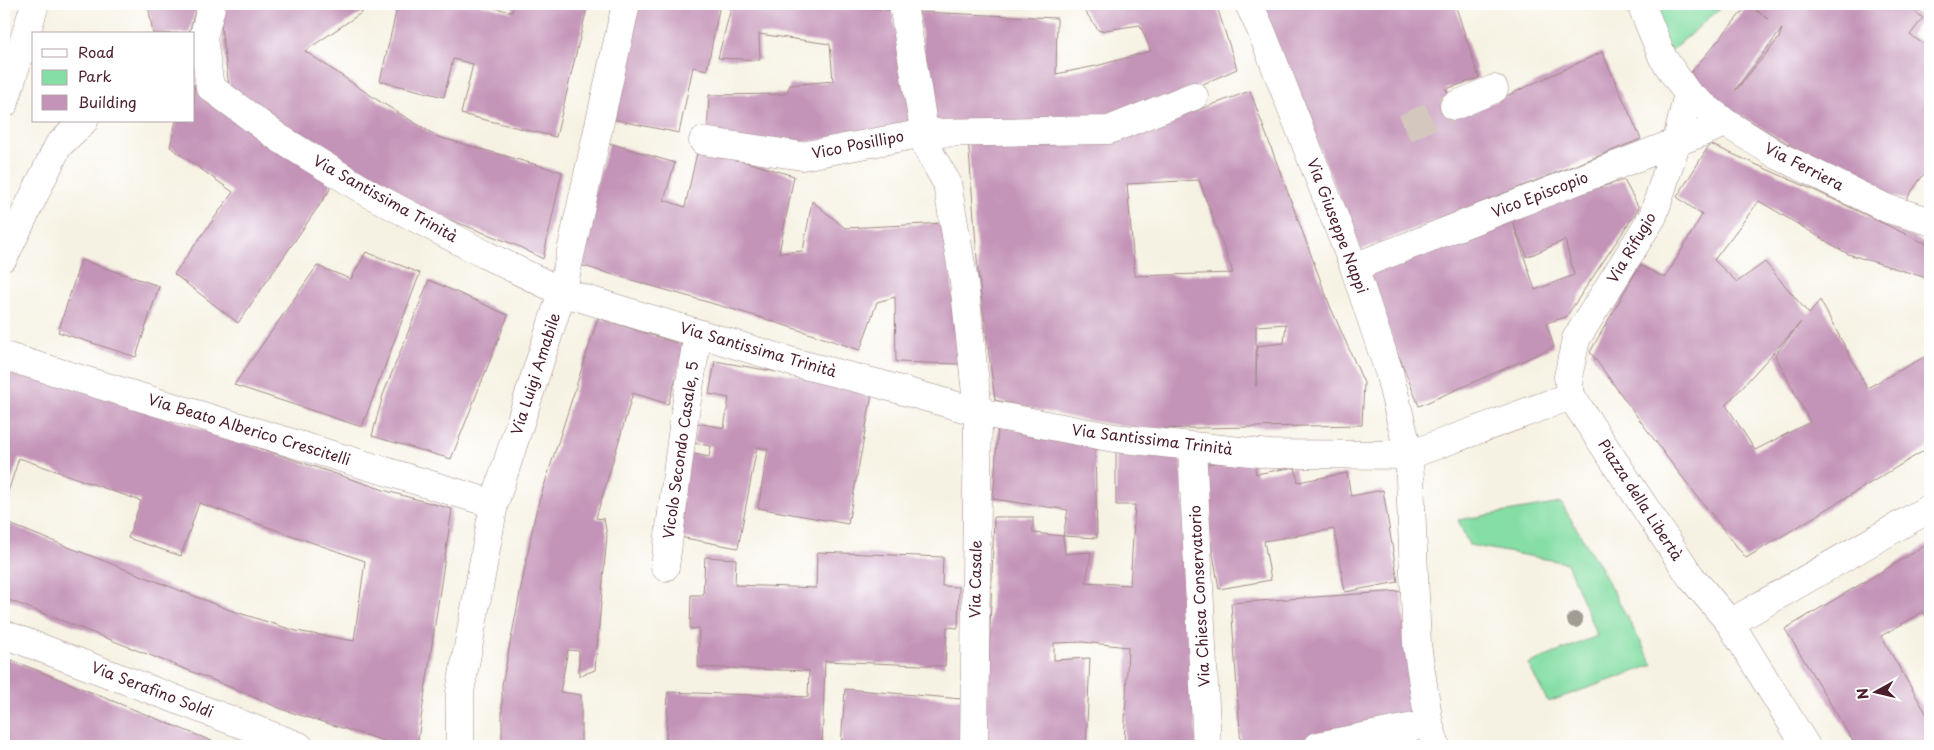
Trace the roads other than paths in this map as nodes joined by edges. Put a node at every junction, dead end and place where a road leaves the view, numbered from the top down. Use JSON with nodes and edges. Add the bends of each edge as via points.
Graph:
{"nodes":[{"id":1,"x":35,"y":4,"type":"edge"},
{"id":2,"x":212,"y":4,"type":"edge"},
{"id":3,"x":626,"y":4,"type":"edge"},
{"id":4,"x":904,"y":4,"type":"edge"},
{"id":5,"x":1249,"y":4,"type":"edge"},
{"id":6,"x":1641,"y":4,"type":"edge"},
{"id":7,"x":199,"y":40,"type":"edge"},
{"id":8,"x":1494,"y":89,"type":"dead end"},
{"id":9,"x":1688,"y":94,"type":"junction"},
{"id":10,"x":1194,"y":96,"type":"dead end"},
{"id":11,"x":4,"y":104,"type":"edge"},
{"id":12,"x":1454,"y":106,"type":"tunnel mouth"},
{"id":13,"x":83,"y":122,"type":"edge"},
{"id":14,"x":1726,"y":123,"type":"junction"},
{"id":15,"x":924,"y":133,"type":"junction"},
{"id":16,"x":703,"y":140,"type":"dead end"},
{"id":17,"x":1676,"y":144,"type":"junction"},
{"id":18,"x":1625,"y":163,"type":"junction"},
{"id":19,"x":1661,"y":191,"type":"junction"},
{"id":20,"x":1930,"y":221,"type":"edge"},
{"id":21,"x":4,"y":257,"type":"edge"},
{"id":22,"x":1354,"y":267,"type":"junction"},
{"id":23,"x":562,"y":292,"type":"junction"},
{"id":24,"x":698,"y":333,"type":"junction"},
{"id":25,"x":4,"y":356,"type":"edge"},
{"id":26,"x":1571,"y":396,"type":"junction"},
{"id":27,"x":978,"y":412,"type":"junction"},
{"id":28,"x":1192,"y":446,"type":"junction"},
{"id":29,"x":1409,"y":454,"type":"junction"},
{"id":30,"x":494,"y":504,"type":"junction"},
{"id":31,"x":1930,"y":508,"type":"edge"},
{"id":32,"x":1930,"y":520,"type":"edge"},
{"id":33,"x":1901,"y":526,"type":"junction"},
{"id":34,"x":665,"y":566,"type":"dead end"},
{"id":35,"x":1730,"y":623,"type":"junction"},
{"id":36,"x":4,"y":634,"type":"edge"},
{"id":37,"x":1432,"y":735,"type":"edge"},
{"id":38,"x":299,"y":746,"type":"edge"},
{"id":39,"x":460,"y":746,"type":"edge"},
{"id":40,"x":974,"y":746,"type":"edge"},
{"id":41,"x":1207,"y":746,"type":"edge"},
{"id":42,"x":1318,"y":746,"type":"edge"},
{"id":43,"x":1806,"y":746,"type":"edge"}],
"edges":[{"from":1,"to":11,"type":"street"},
{"from":2,"to":7,"type":"street"},
{"from":3,"to":23,"type":"street","name":"Via Luigi Amabile"},
{"from":4,"to":15,"type":"street","name":"Via Casale"},
{"from":5,"to":22,"type":"street","name":"Via Giuseppe Nappi"},
{"from":6,"to":9,"type":"street","name":"Via Ferriera","via":[[1663,58]]},
{"from":7,"to":23,"type":"street","name":"Via Santissima Trinità","via":[[210,86],[279,138],[370,194]]},
{"from":8,"to":12,"type":"street"},
{"from":9,"to":14,"type":"street","name":"Via Ferriera"},
{"from":9,"to":17,"type":"street","name":"Via Rifugio"},
{"from":10,"to":15,"type":"street","name":"Vico Posillipo","via":[[1109,130]]},
{"from":13,"to":21,"type":"street","via":[[58,146]]},
{"from":14,"to":17,"type":"street","name":"Vico Episcopio"},
{"from":14,"to":20,"type":"street","name":"Via Ferriera","via":[[1780,156],[1888,209]]},
{"from":15,"to":16,"type":"street","name":"Vico Posillipo","via":[[802,156]]},
{"from":15,"to":27,"type":"street","name":"Via Casale","via":[[927,148],[947,183],[964,282]]},
{"from":17,"to":18,"type":"street","name":"Vico Episcopio"},
{"from":17,"to":19,"type":"street","name":"Via Rifugio"},
{"from":18,"to":19,"type":"street"},
{"from":18,"to":22,"type":"street","name":"Vico Episcopio"},
{"from":19,"to":26,"type":"street","name":"Via Rifugio","via":[[1653,216],[1576,339],[1568,377]]},
{"from":22,"to":29,"type":"street","name":"Via Giuseppe Nappi","via":[[1389,372]]},
{"from":23,"to":24,"type":"street","name":"Via Santissima Trinità"},
{"from":23,"to":30,"type":"street","name":"Via Luigi Amabile"},
{"from":24,"to":27,"type":"street","name":"Via Santissima Trinità"},
{"from":24,"to":34,"type":"street","name":"Vicolo Secondo Casale, 5"},
{"from":25,"to":30,"type":"street","name":"Via Beato Alberico Crescitelli"},
{"from":26,"to":29,"type":"street"},
{"from":26,"to":35,"type":"street","name":"Piazza della Libertà","via":[[1691,577]]},
{"from":27,"to":28,"type":"street","name":"Via Santissima Trinità","via":[[1114,438]]},
{"from":27,"to":40,"type":"street","name":"Via Casale"},
{"from":28,"to":29,"type":"street","name":"Via Santissima Trinità","via":[[1270,454]]},
{"from":28,"to":41,"type":"street","name":"Via Chiesa Conservatorio"},
{"from":29,"to":37,"type":"street","name":"Via Giuseppe Nappi","via":[[1416,645]]},
{"from":30,"to":39,"type":"street","name":"Via Luigi Amabile","via":[[460,692]]},
{"from":31,"to":33,"type":"street"},
{"from":32,"to":33,"type":"street"},
{"from":33,"to":35,"type":"street"},
{"from":35,"to":43,"type":"street","name":"Piazza della Libertà"},
{"from":36,"to":38,"type":"street","name":"Via Serafino Soldi"},
{"from":37,"to":42,"type":"street"}]}
